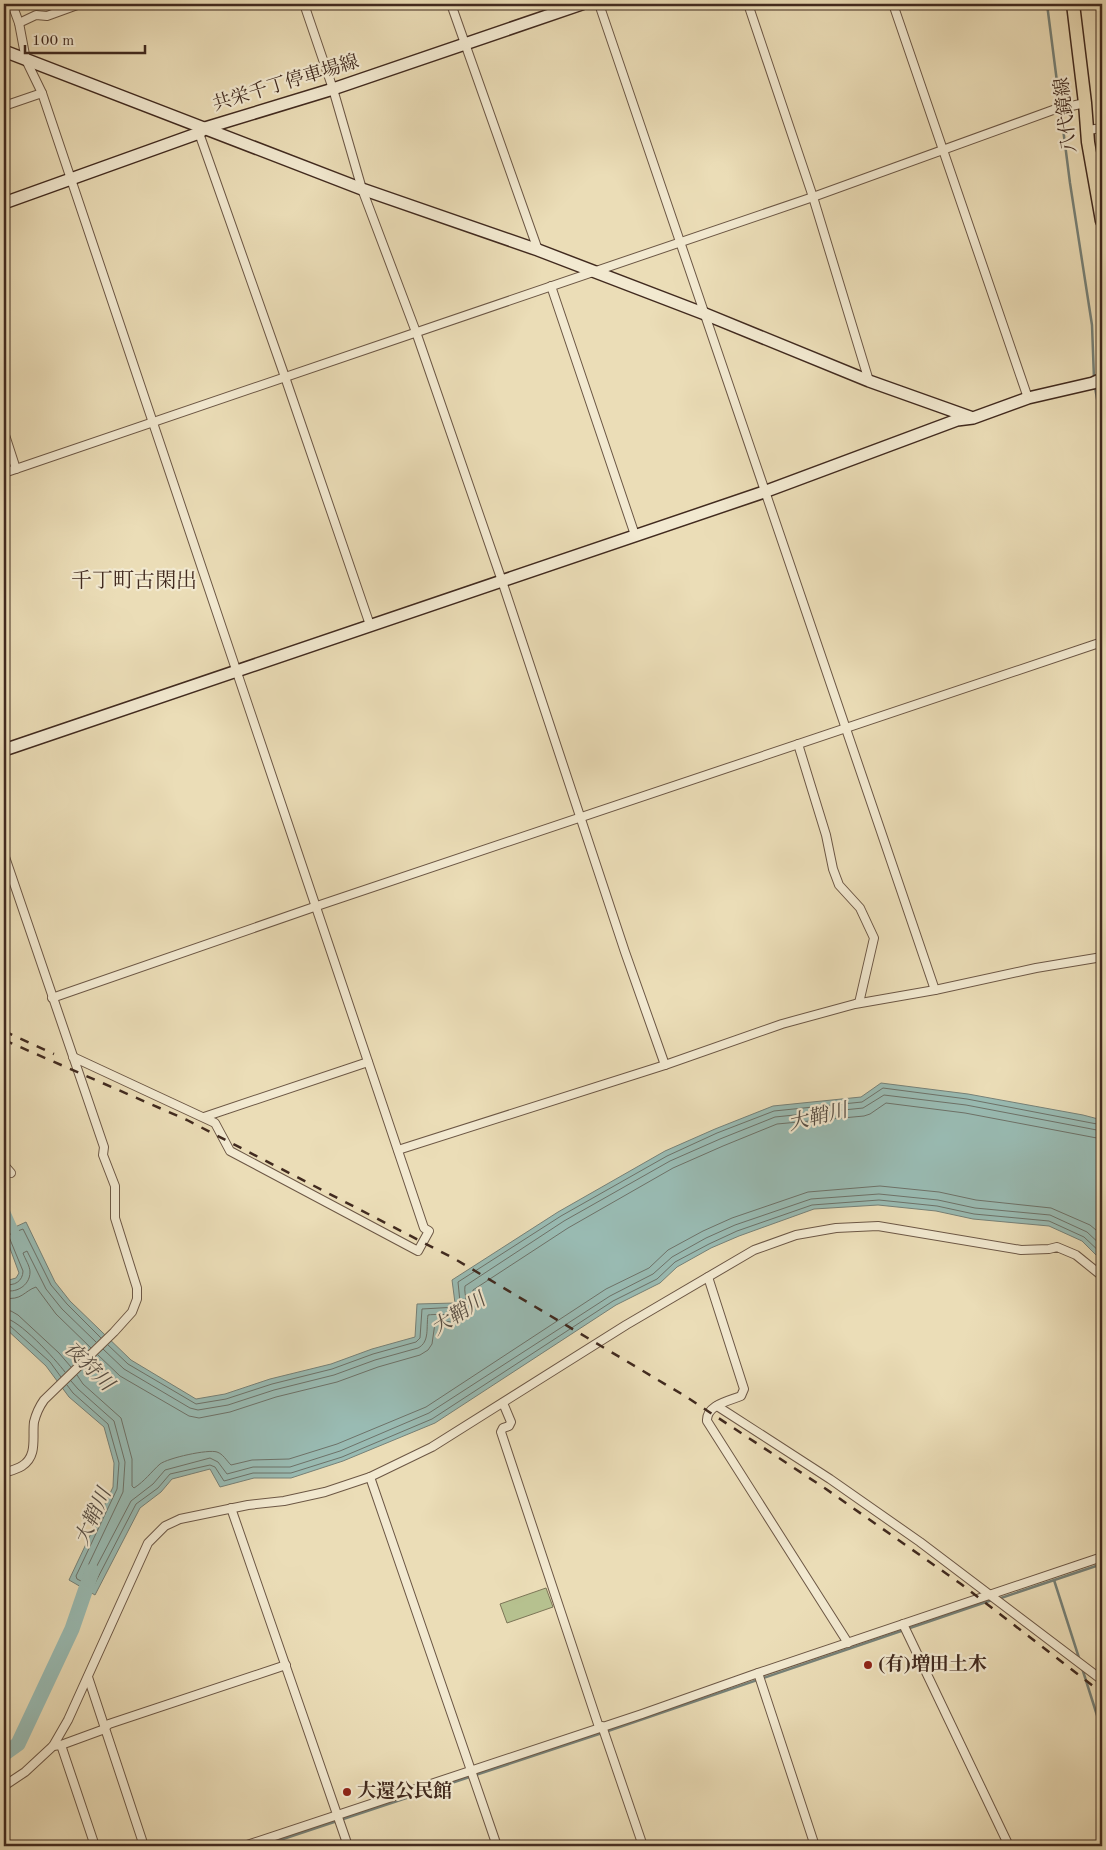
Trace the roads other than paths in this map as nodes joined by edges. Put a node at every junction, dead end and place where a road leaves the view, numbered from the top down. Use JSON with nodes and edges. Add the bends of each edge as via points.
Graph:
{"nodes":[{"id":1,"x":12,"y":4,"type":"edge"},
{"id":2,"x":80,"y":4,"type":"edge"},
{"id":3,"x":304,"y":4,"type":"edge"},
{"id":4,"x":451,"y":4,"type":"edge"},
{"id":5,"x":582,"y":4,"type":"edge"},
{"id":6,"x":599,"y":4,"type":"edge"},
{"id":7,"x":748,"y":4,"type":"edge"},
{"id":8,"x":893,"y":4,"type":"edge"},
{"id":9,"x":1072,"y":4,"type":"edge"},
{"id":10,"x":19,"y":23,"type":"junction"},
{"id":11,"x":464,"y":44,"type":"junction"},
{"id":12,"x":4,"y":51,"type":"edge"},
{"id":13,"x":26,"y":60,"type":"junction"},
{"id":14,"x":333,"y":89,"type":"junction"},
{"id":15,"x":42,"y":93,"type":"junction"},
{"id":16,"x":1085,"y":103,"type":"junction"},
{"id":17,"x":4,"y":106,"type":"edge"},
{"id":18,"x":1102,"y":128,"type":"edge"},
{"id":19,"x":1088,"y":130,"type":"junction"},
{"id":20,"x":202,"y":131,"type":"junction"},
{"id":21,"x":943,"y":150,"type":"junction"},
{"id":22,"x":72,"y":180,"type":"junction"},
{"id":23,"x":362,"y":189,"type":"junction"},
{"id":24,"x":813,"y":197,"type":"junction"},
{"id":25,"x":4,"y":203,"type":"edge"},
{"id":26,"x":1102,"y":221,"type":"edge"},
{"id":27,"x":679,"y":242,"type":"junction"},
{"id":28,"x":538,"y":250,"type":"junction"},
{"id":29,"x":594,"y":272,"type":"junction"},
{"id":30,"x":551,"y":286,"type":"junction"},
{"id":31,"x":705,"y":314,"type":"junction"},
{"id":32,"x":416,"y":332,"type":"junction"},
{"id":33,"x":286,"y":377,"type":"junction"},
{"id":34,"x":869,"y":381,"type":"junction"},
{"id":35,"x":1098,"y":381,"type":"edge"},
{"id":36,"x":1028,"y":398,"type":"junction"},
{"id":37,"x":973,"y":418,"type":"junction"},
{"id":38,"x":153,"y":422,"type":"junction"},
{"id":39,"x":4,"y":432,"type":"edge"},
{"id":40,"x":16,"y":469,"type":"junction"},
{"id":41,"x":4,"y":473,"type":"edge"},
{"id":42,"x":764,"y":492,"type":"junction"},
{"id":43,"x":636,"y":535,"type":"junction"},
{"id":44,"x":502,"y":580,"type":"junction"},
{"id":45,"x":370,"y":625,"type":"junction"},
{"id":46,"x":1102,"y":642,"type":"edge"},
{"id":47,"x":237,"y":671,"type":"junction"},
{"id":48,"x":845,"y":728,"type":"junction"},
{"id":49,"x":798,"y":744,"type":"junction"},
{"id":50,"x":4,"y":750,"type":"edge"},
{"id":51,"x":581,"y":817,"type":"junction"},
{"id":52,"x":4,"y":854,"type":"edge"},
{"id":53,"x":317,"y":906,"type":"junction"},
{"id":54,"x":1102,"y":957,"type":"edge"},
{"id":55,"x":935,"y":990,"type":"junction"},
{"id":56,"x":52,"y":998,"type":"junction"},
{"id":57,"x":859,"y":1003,"type":"junction"},
{"id":58,"x":73,"y":1057,"type":"junction"},
{"id":59,"x":368,"y":1062,"type":"junction"},
{"id":60,"x":665,"y":1065,"type":"junction"},
{"id":61,"x":204,"y":1118,"type":"junction"},
{"id":62,"x":398,"y":1150,"type":"junction"},
{"id":63,"x":4,"y":1165,"type":"edge"},
{"id":64,"x":12,"y":1173,"type":"dead end"},
{"id":65,"x":1102,"y":1276,"type":"edge"},
{"id":66,"x":708,"y":1277,"type":"junction"},
{"id":67,"x":503,"y":1403,"type":"junction"},
{"id":68,"x":717,"y":1406,"type":"junction"},
{"id":69,"x":4,"y":1474,"type":"edge"},
{"id":70,"x":370,"y":1478,"type":"junction"},
{"id":71,"x":231,"y":1508,"type":"junction"},
{"id":72,"x":1102,"y":1557,"type":"edge"},
{"id":73,"x":994,"y":1598,"type":"junction"},
{"id":74,"x":904,"y":1628,"type":"junction"},
{"id":75,"x":848,"y":1643,"type":"junction"},
{"id":76,"x":286,"y":1665,"type":"junction"},
{"id":77,"x":88,"y":1677,"type":"junction"},
{"id":78,"x":759,"y":1677,"type":"junction"},
{"id":79,"x":1102,"y":1680,"type":"edge"},
{"id":80,"x":105,"y":1727,"type":"junction"},
{"id":81,"x":602,"y":1729,"type":"junction"},
{"id":82,"x":57,"y":1746,"type":"junction"},
{"id":83,"x":473,"y":1774,"type":"junction"},
{"id":84,"x":4,"y":1786,"type":"edge"},
{"id":85,"x":338,"y":1818,"type":"junction"},
{"id":86,"x":95,"y":1846,"type":"edge"},
{"id":87,"x":144,"y":1846,"type":"edge"},
{"id":88,"x":244,"y":1846,"type":"edge"},
{"id":89,"x":348,"y":1846,"type":"edge"},
{"id":90,"x":497,"y":1846,"type":"edge"},
{"id":91,"x":643,"y":1846,"type":"edge"},
{"id":92,"x":815,"y":1846,"type":"edge"},
{"id":93,"x":1009,"y":1846,"type":"edge"}],
"edges":[{"from":1,"to":10,"type":"street"},
{"from":2,"to":10,"type":"street","via":[[47,16],[36,15]]},
{"from":3,"to":14,"type":"street"},
{"from":4,"to":11,"type":"street"},
{"from":5,"to":11,"type":"street","name":"共栄千丁停車場線"},
{"from":6,"to":27,"type":"street"},
{"from":7,"to":24,"type":"street"},
{"from":8,"to":21,"type":"street"},
{"from":9,"to":16,"type":"main road","name":"八代鏡線"},
{"from":10,"to":13,"type":"street"},
{"from":11,"to":14,"type":"street","name":"共栄千丁停車場線"},
{"from":11,"to":28,"type":"street"},
{"from":12,"to":13,"type":"street"},
{"from":13,"to":15,"type":"street"},
{"from":13,"to":20,"type":"street"},
{"from":14,"to":20,"type":"street","name":"共栄千丁停車場線"},
{"from":14,"to":23,"type":"street"},
{"from":15,"to":17,"type":"street"},
{"from":15,"to":22,"type":"street"},
{"from":16,"to":19,"type":"main road","name":"八代鏡線"},
{"from":16,"to":21,"type":"street","via":[[1053,110]]},
{"from":18,"to":19,"type":"street"},
{"from":19,"to":26,"type":"main road","name":"八代鏡線"},
{"from":20,"to":22,"type":"street","name":"共栄千丁停車場線"},
{"from":20,"to":23,"type":"street"},
{"from":20,"to":33,"type":"street"},
{"from":21,"to":24,"type":"street"},
{"from":21,"to":36,"type":"street"},
{"from":22,"to":25,"type":"street","name":"共栄千丁停車場線"},
{"from":22,"to":38,"type":"street"},
{"from":23,"to":28,"type":"street"},
{"from":23,"to":32,"type":"street"},
{"from":24,"to":27,"type":"street"},
{"from":24,"to":34,"type":"street"},
{"from":27,"to":29,"type":"street"},
{"from":27,"to":31,"type":"street"},
{"from":28,"to":29,"type":"street"},
{"from":29,"to":30,"type":"street"},
{"from":29,"to":31,"type":"street"},
{"from":30,"to":32,"type":"street"},
{"from":30,"to":43,"type":"street"},
{"from":31,"to":34,"type":"street"},
{"from":31,"to":42,"type":"street"},
{"from":32,"to":33,"type":"street"},
{"from":32,"to":44,"type":"street"},
{"from":33,"to":38,"type":"street"},
{"from":33,"to":45,"type":"street"},
{"from":34,"to":37,"type":"street"},
{"from":35,"to":36,"type":"street"},
{"from":36,"to":37,"type":"street"},
{"from":37,"to":42,"type":"street","via":[[957,420]]},
{"from":38,"to":40,"type":"street"},
{"from":38,"to":47,"type":"street"},
{"from":39,"to":40,"type":"street"},
{"from":40,"to":41,"type":"street"},
{"from":42,"to":43,"type":"street"},
{"from":42,"to":48,"type":"street"},
{"from":43,"to":44,"type":"street"},
{"from":44,"to":45,"type":"street"},
{"from":44,"to":51,"type":"street"},
{"from":45,"to":47,"type":"street"},
{"from":46,"to":48,"type":"street"},
{"from":47,"to":50,"type":"street"},
{"from":47,"to":53,"type":"street"},
{"from":48,"to":49,"type":"street"},
{"from":48,"to":55,"type":"street"},
{"from":49,"to":51,"type":"street"},
{"from":49,"to":57,"type":"street","via":[[839,884],[860,908],[874,938]]},
{"from":51,"to":53,"type":"street"},
{"from":51,"to":60,"type":"street"},
{"from":52,"to":56,"type":"street"},
{"from":53,"to":56,"type":"street"},
{"from":53,"to":59,"type":"street"},
{"from":54,"to":55,"type":"street"},
{"from":55,"to":57,"type":"street"},
{"from":56,"to":58,"type":"street"},
{"from":57,"to":60,"type":"street","via":[[782,1024]]},
{"from":58,"to":61,"type":"street"},
{"from":58,"to":69,"type":"street","via":[[115,1186],[115,1218],[137,1288],[137,1299],[132,1312],[114,1332],[44,1400],[34,1423],[35,1441],[31,1456],[22,1466]]},
{"from":59,"to":61,"type":"street"},
{"from":59,"to":62,"type":"street"},
{"from":60,"to":62,"type":"street"},
{"from":61,"to":62,"type":"street","via":[[216,1123],[230,1152],[418,1251],[429,1231],[424,1228]]},
{"from":63,"to":64,"type":"street"},
{"from":65,"to":66,"type":"street","via":[[1076,1256],[1057,1247],[1021,1250],[878,1226],[796,1234],[754,1250]]},
{"from":66,"to":67,"type":"street"},
{"from":66,"to":68,"type":"street","via":[[744,1389],[741,1396]]},
{"from":67,"to":70,"type":"street","via":[[432,1447]]},
{"from":67,"to":81,"type":"street","via":[[511,1422],[501,1432]]},
{"from":68,"to":73,"type":"street","via":[[830,1479]]},
{"from":68,"to":75,"type":"street","via":[[710,1409],[707,1421]]},
{"from":70,"to":71,"type":"street","via":[[284,1501]]},
{"from":70,"to":83,"type":"street"},
{"from":71,"to":76,"type":"street"},
{"from":71,"to":77,"type":"street","via":[[180,1519],[166,1526],[148,1543]]},
{"from":72,"to":73,"type":"street"},
{"from":73,"to":74,"type":"street"},
{"from":73,"to":79,"type":"street"},
{"from":74,"to":75,"type":"street"},
{"from":74,"to":93,"type":"street"},
{"from":75,"to":78,"type":"street"},
{"from":76,"to":80,"type":"street"},
{"from":76,"to":85,"type":"street"},
{"from":77,"to":80,"type":"street"},
{"from":77,"to":82,"type":"street"},
{"from":78,"to":81,"type":"street","via":[[750,1677]]},
{"from":78,"to":92,"type":"street"},
{"from":80,"to":82,"type":"street"},
{"from":80,"to":87,"type":"street"},
{"from":81,"to":83,"type":"street"},
{"from":81,"to":91,"type":"street"},
{"from":82,"to":84,"type":"street"},
{"from":82,"to":86,"type":"street"},
{"from":83,"to":85,"type":"street"},
{"from":83,"to":90,"type":"street"},
{"from":85,"to":88,"type":"street"},
{"from":85,"to":89,"type":"street"}]}
